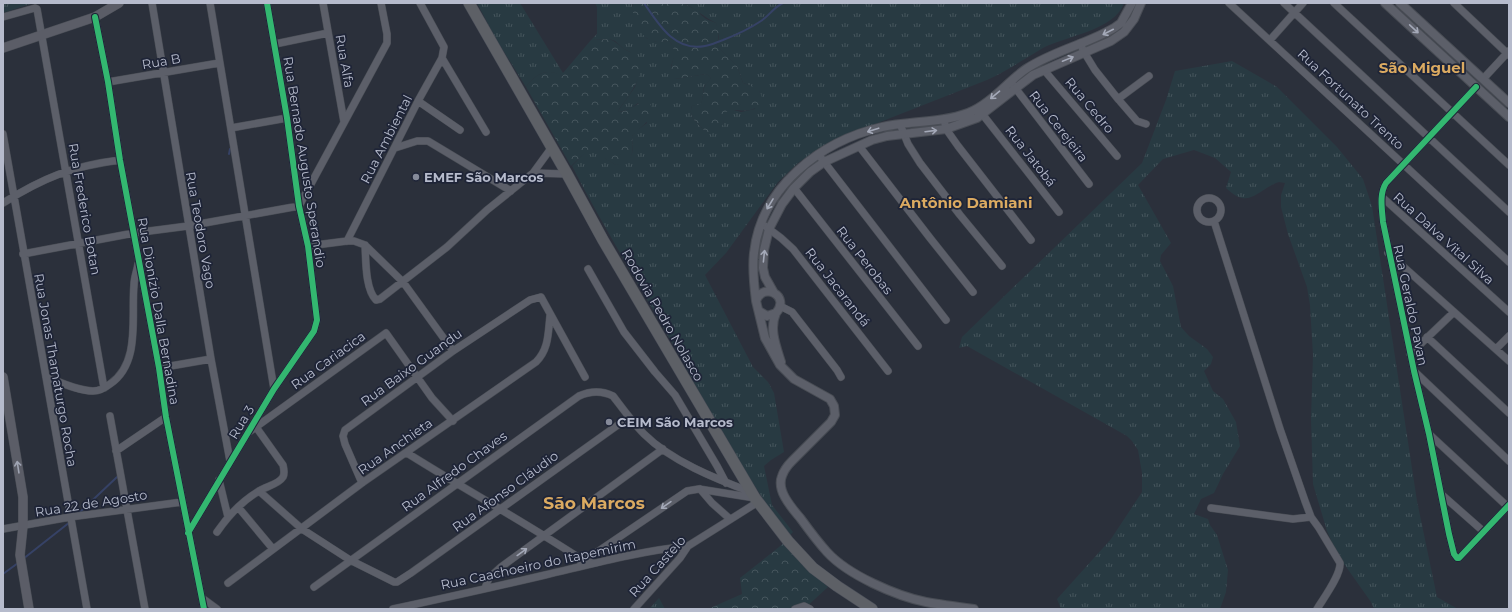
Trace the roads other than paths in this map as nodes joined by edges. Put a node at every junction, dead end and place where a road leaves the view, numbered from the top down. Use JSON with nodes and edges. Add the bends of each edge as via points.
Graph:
{"nodes":[{"id":1,"x":119,"y":3,"type":"edge"},
{"id":2,"x":152,"y":3,"type":"edge"},
{"id":3,"x":210,"y":3,"type":"edge"},
{"id":4,"x":267,"y":3,"type":"edge"},
{"id":5,"x":322,"y":3,"type":"edge"},
{"id":6,"x":381,"y":3,"type":"edge"},
{"id":7,"x":420,"y":3,"type":"edge"},
{"id":8,"x":469,"y":3,"type":"edge"},
{"id":9,"x":1132,"y":3,"type":"edge"},
{"id":10,"x":1141,"y":3,"type":"edge"},
{"id":11,"x":1229,"y":3,"type":"edge"},
{"id":12,"x":1284,"y":3,"type":"edge"},
{"id":13,"x":1303,"y":3,"type":"edge"},
{"id":14,"x":1334,"y":3,"type":"edge"},
{"id":15,"x":1385,"y":3,"type":"edge"},
{"id":16,"x":1400,"y":3,"type":"edge"},
{"id":17,"x":1454,"y":3,"type":"edge"},
{"id":18,"x":1294,"y":12,"type":"junction"},
{"id":19,"x":3,"y":17,"type":"edge"},
{"id":20,"x":96,"y":17,"type":"junction"},
{"id":21,"x":328,"y":34,"type":"junction"},
{"id":22,"x":42,"y":35,"type":"junction"},
{"id":23,"x":1270,"y":40,"type":"junction"},
{"id":24,"x":1080,"y":43,"type":"junction"},
{"id":25,"x":275,"y":44,"type":"junction"},
{"id":26,"x":3,"y":48,"type":"edge"},
{"id":27,"x":1084,"y":52,"type":"junction"},
{"id":28,"x":1508,"y":53,"type":"edge"},
{"id":29,"x":442,"y":58,"type":"junction"},
{"id":30,"x":219,"y":62,"type":"junction"},
{"id":31,"x":1044,"y":70,"type":"junction"},
{"id":32,"x":163,"y":72,"type":"junction"},
{"id":33,"x":1149,"y":76,"type":"dead end"},
{"id":34,"x":1483,"y":79,"type":"junction"},
{"id":35,"x":108,"y":82,"type":"junction"},
{"id":36,"x":1013,"y":85,"type":"junction"},
{"id":37,"x":1476,"y":87,"type":"junction"},
{"id":38,"x":1118,"y":99,"type":"junction"},
{"id":39,"x":418,"y":101,"type":"junction"},
{"id":40,"x":1509,"y":103,"type":"edge"},
{"id":41,"x":1453,"y":112,"type":"junction"},
{"id":42,"x":983,"y":115,"type":"junction"},
{"id":43,"x":1509,"y":116,"type":"edge"},
{"id":44,"x":287,"y":118,"type":"junction"},
{"id":45,"x":944,"y":119,"type":"junction"},
{"id":46,"x":344,"y":122,"type":"junction"},
{"id":47,"x":900,"y":124,"type":"junction"},
{"id":48,"x":1146,"y":124,"type":"dead end"},
{"id":49,"x":231,"y":128,"type":"junction"},
{"id":50,"x":946,"y":129,"type":"junction"},
{"id":51,"x":460,"y":130,"type":"dead end"},
{"id":52,"x":486,"y":132,"type":"dead end"},
{"id":53,"x":3,"y":134,"type":"edge"},
{"id":54,"x":905,"y":134,"type":"junction"},
{"id":55,"x":1429,"y":137,"type":"junction"},
{"id":56,"x":859,"y":146,"type":"junction"},
{"id":57,"x":552,"y":147,"type":"junction"},
{"id":58,"x":395,"y":148,"type":"junction"},
{"id":59,"x":818,"y":154,"type":"junction"},
{"id":60,"x":1117,"y":156,"type":"dead end"},
{"id":61,"x":120,"y":160,"type":"junction"},
{"id":62,"x":824,"y":162,"type":"junction"},
{"id":63,"x":1404,"y":164,"type":"junction"},
{"id":64,"x":1509,"y":165,"type":"edge"},
{"id":65,"x":65,"y":171,"type":"junction"},
{"id":66,"x":533,"y":173,"type":"junction"},
{"id":67,"x":567,"y":174,"type":"junction"},
{"id":68,"x":1089,"y":184,"type":"dead end"},
{"id":69,"x":794,"y":188,"type":"junction"},
{"id":70,"x":511,"y":191,"type":"junction"},
{"id":71,"x":13,"y":197,"type":"junction"},
{"id":72,"x":1382,"y":197,"type":"junction"},
{"id":73,"x":3,"y":203,"type":"edge"},
{"id":74,"x":299,"y":206,"type":"junction"},
{"id":75,"x":1059,"y":212,"type":"dead end"},
{"id":76,"x":1509,"y":212,"type":"edge"},
{"id":77,"x":244,"y":216,"type":"junction"},
{"id":78,"x":1214,"y":220,"type":"dead end"},
{"id":79,"x":761,"y":224,"type":"junction"},
{"id":80,"x":188,"y":226,"type":"junction"},
{"id":81,"x":769,"y":229,"type":"junction"},
{"id":82,"x":134,"y":233,"type":"junction"},
{"id":83,"x":1030,"y":240,"type":"dead end"},
{"id":84,"x":347,"y":241,"type":"junction"},
{"id":85,"x":79,"y":243,"type":"junction"},
{"id":86,"x":365,"y":245,"type":"junction"},
{"id":87,"x":308,"y":246,"type":"junction"},
{"id":88,"x":1388,"y":252,"type":"junction"},
{"id":89,"x":23,"y":254,"type":"junction"},
{"id":90,"x":139,"y":262,"type":"junction"},
{"id":91,"x":1509,"y":262,"type":"edge"},
{"id":92,"x":1002,"y":266,"type":"dead end"},
{"id":93,"x":588,"y":269,"type":"dead end"},
{"id":94,"x":403,"y":282,"type":"junction"},
{"id":95,"x":973,"y":292,"type":"dead end"},
{"id":96,"x":774,"y":293,"type":"junction"},
{"id":97,"x":756,"y":301,"type":"junction"},
{"id":98,"x":778,"y":310,"type":"junction"},
{"id":99,"x":759,"y":311,"type":"junction"},
{"id":100,"x":1454,"y":312,"type":"junction"},
{"id":101,"x":1509,"y":312,"type":"edge"},
{"id":102,"x":550,"y":316,"type":"junction"},
{"id":103,"x":946,"y":320,"type":"dead end"},
{"id":104,"x":316,"y":325,"type":"joint"},
{"id":105,"x":1509,"y":336,"type":"edge"},
{"id":106,"x":1428,"y":337,"type":"junction"},
{"id":107,"x":918,"y":346,"type":"dead end"},
{"id":108,"x":1496,"y":349,"type":"junction"},
{"id":109,"x":452,"y":351,"type":"junction"},
{"id":110,"x":1410,"y":354,"type":"junction"},
{"id":111,"x":211,"y":359,"type":"junction"},
{"id":112,"x":1509,"y":362,"type":"edge"},
{"id":113,"x":159,"y":368,"type":"junction"},
{"id":114,"x":784,"y":370,"type":"junction"},
{"id":115,"x":888,"y":371,"type":"dead end"},
{"id":116,"x":1414,"y":371,"type":"junction"},
{"id":117,"x":3,"y":377,"type":"edge"},
{"id":118,"x":46,"y":377,"type":"junction"},
{"id":119,"x":417,"y":377,"type":"junction"},
{"id":120,"x":585,"y":377,"type":"dead end"},
{"id":121,"x":841,"y":377,"type":"dead end"},
{"id":122,"x":104,"y":388,"type":"junction"},
{"id":123,"x":274,"y":389,"type":"junction"},
{"id":124,"x":1509,"y":413,"type":"edge"},
{"id":125,"x":110,"y":416,"type":"dead end"},
{"id":126,"x":166,"y":417,"type":"junction"},
{"id":127,"x":629,"y":417,"type":"junction"},
{"id":128,"x":453,"y":420,"type":"junction"},
{"id":129,"x":256,"y":427,"type":"junction"},
{"id":130,"x":1429,"y":434,"type":"junction"},
{"id":131,"x":246,"y":435,"type":"junction"},
{"id":132,"x":663,"y":449,"type":"junction"},
{"id":133,"x":116,"y":451,"type":"junction"},
{"id":134,"x":407,"y":453,"type":"junction"},
{"id":135,"x":230,"y":461,"type":"junction"},
{"id":136,"x":1509,"y":461,"type":"edge"},
{"id":137,"x":219,"y":480,"type":"junction"},
{"id":138,"x":362,"y":483,"type":"junction"},
{"id":139,"x":726,"y":483,"type":"junction"},
{"id":140,"x":457,"y":484,"type":"junction"},
{"id":141,"x":700,"y":489,"type":"junction"},
{"id":142,"x":259,"y":491,"type":"junction"},
{"id":143,"x":1441,"y":494,"type":"junction"},
{"id":144,"x":755,"y":497,"type":"junction"},
{"id":145,"x":182,"y":502,"type":"junction"},
{"id":146,"x":1508,"y":506,"type":"edge"},
{"id":147,"x":238,"y":507,"type":"junction"},
{"id":148,"x":1211,"y":508,"type":"dead end"},
{"id":149,"x":126,"y":509,"type":"junction"},
{"id":150,"x":501,"y":510,"type":"junction"},
{"id":151,"x":70,"y":517,"type":"junction"},
{"id":152,"x":228,"y":517,"type":"junction"},
{"id":153,"x":1311,"y":518,"type":"junction"},
{"id":154,"x":730,"y":519,"type":"junction"},
{"id":155,"x":23,"y":526,"type":"junction"},
{"id":156,"x":3,"y":529,"type":"edge"},
{"id":157,"x":302,"y":529,"type":"junction"},
{"id":158,"x":1483,"y":531,"type":"junction"},
{"id":159,"x":217,"y":532,"type":"dead end"},
{"id":160,"x":188,"y":533,"type":"junction"},
{"id":161,"x":545,"y":536,"type":"junction"},
{"id":162,"x":688,"y":546,"type":"junction"},
{"id":163,"x":273,"y":549,"type":"junction"},
{"id":164,"x":350,"y":560,"type":"junction"},
{"id":165,"x":584,"y":561,"type":"junction"},
{"id":166,"x":575,"y":567,"type":"junction"},
{"id":167,"x":228,"y":583,"type":"dead end"},
{"id":168,"x":314,"y":587,"type":"dead end"},
{"id":169,"x":485,"y":588,"type":"junction"},
{"id":170,"x":202,"y":598,"type":"junction"},
{"id":171,"x":926,"y":602,"type":"junction"},
{"id":172,"x":807,"y":607,"type":"edge"},
{"id":173,"x":29,"y":609,"type":"edge"},
{"id":174,"x":87,"y":609,"type":"edge"},
{"id":175,"x":145,"y":609,"type":"edge"},
{"id":176,"x":204,"y":609,"type":"edge"},
{"id":177,"x":217,"y":609,"type":"edge"},
{"id":178,"x":393,"y":609,"type":"edge"},
{"id":179,"x":634,"y":609,"type":"edge"},
{"id":180,"x":795,"y":609,"type":"edge"},
{"id":181,"x":872,"y":609,"type":"edge"},
{"id":182,"x":940,"y":609,"type":"edge"},
{"id":183,"x":974,"y":609,"type":"edge"},
{"id":184,"x":1317,"y":609,"type":"edge"}],
"edges":[{"from":1,"to":20,"type":"main road"},
{"from":2,"to":32,"type":"street","name":"Rua Teodoro Vago"},
{"from":3,"to":30,"type":"street"},
{"from":4,"to":25,"type":"street","name":"Rua Bernado Augusto Sperandio"},
{"from":5,"to":21,"type":"street","name":"Rua Alfa"},
{"from":6,"to":46,"type":"street","via":[[387,43]]},
{"from":7,"to":29,"type":"street","name":"Rua Ambiental","via":[[444,47]]},
{"from":8,"to":57,"type":"highway","name":"Rodovia Pedro Nolasco"},
{"from":9,"to":24,"type":"street","one_way":true,"via":[[1123,20],[1114,28]]},
{"from":10,"to":27,"type":"street","via":[[1134,19],[1124,32],[1111,41]]},
{"from":11,"to":23,"type":"street","name":"Rua Fortunato Trento"},
{"from":12,"to":18,"type":"street"},
{"from":13,"to":18,"type":"street"},
{"from":14,"to":41,"type":"street"},
{"from":15,"to":37,"type":"street","one_way":true},
{"from":16,"to":34,"type":"street"},
{"from":17,"to":28,"type":"street"},
{"from":18,"to":23,"type":"street"},
{"from":18,"to":55,"type":"street"},
{"from":19,"to":22,"type":"street","name":"Rua Frederico Botan","via":[[36,8]]},
{"from":20,"to":22,"type":"main road"},
{"from":20,"to":35,"type":"street","name":"Rua Dionízio Dalla Bernadina"},
{"from":21,"to":25,"type":"street"},
{"from":21,"to":46,"type":"street","name":"Rua Alfa"},
{"from":22,"to":26,"type":"main road"},
{"from":22,"to":65,"type":"street","name":"Rua Frederico Botan"},
{"from":23,"to":63,"type":"street","name":"Rua Fortunato Trento"},
{"from":24,"to":27,"type":"street"},
{"from":24,"to":36,"type":"street","via":[[1026,69]]},
{"from":25,"to":44,"type":"street","name":"Rua Bernado Augusto Sperandio"},
{"from":31,"to":27,"type":"street","one_way":true},
{"from":27,"to":38,"type":"street"},
{"from":28,"to":34,"type":"street"},
{"from":29,"to":39,"type":"street","name":"Rua Ambiental"},
{"from":29,"to":52,"type":"street"},
{"from":30,"to":32,"type":"street","name":"Rua B"},
{"from":30,"to":49,"type":"street"},
{"from":31,"to":36,"type":"street"},
{"from":31,"to":60,"type":"street","name":"Rua Cedro"},
{"from":32,"to":35,"type":"street","name":"Rua B"},
{"from":32,"to":80,"type":"street","name":"Rua Teodoro Vago"},
{"from":33,"to":38,"type":"street"},
{"from":34,"to":40,"type":"street"},
{"from":35,"to":61,"type":"street","name":"Rua Dionízio Dalla Bernadina"},
{"from":36,"to":42,"type":"street"},
{"from":36,"to":45,"type":"street","one_way":true,"via":[[969,113]]},
{"from":36,"to":68,"type":"street","name":"Rua Cerejeira"},
{"from":37,"to":41,"type":"street","name":"Rua Geraldo Pavan"},
{"from":37,"to":43,"type":"street"},
{"from":38,"to":48,"type":"street","via":[[1137,122]]},
{"from":39,"to":51,"type":"street"},
{"from":39,"to":58,"type":"street","name":"Rua Ambiental"},
{"from":41,"to":55,"type":"street","name":"Rua Geraldo Pavan"},
{"from":41,"to":64,"type":"street"},
{"from":42,"to":50,"type":"street"},
{"from":42,"to":75,"type":"street","name":"Rua Jatobá"},
{"from":44,"to":49,"type":"street"},
{"from":44,"to":74,"type":"street","name":"Rua Bernado Augusto Sperandio"},
{"from":45,"to":47,"type":"street"},
{"from":45,"to":50,"type":"street"},
{"from":46,"to":74,"type":"street"},
{"from":47,"to":54,"type":"street"},
{"from":47,"to":59,"type":"street","one_way":true,"via":[[855,135]]},
{"from":49,"to":77,"type":"street"},
{"from":54,"to":50,"type":"street","one_way":true},
{"from":50,"to":83,"type":"street"},
{"from":53,"to":71,"type":"street","name":"Rua Jonas Thamaturgo Rocha"},
{"from":54,"to":56,"type":"street","via":[[887,136]]},
{"from":54,"to":92,"type":"street","via":[[911,150],[920,163]]},
{"from":55,"to":63,"type":"street","name":"Rua Geraldo Pavan"},
{"from":55,"to":76,"type":"street"},
{"from":56,"to":62,"type":"street"},
{"from":56,"to":95,"type":"street"},
{"from":57,"to":66,"type":"street"},
{"from":57,"to":67,"type":"highway","name":"Rodovia Pedro Nolasco"},
{"from":58,"to":70,"type":"street","via":[[417,141],[428,141]]},
{"from":58,"to":84,"type":"street","name":"Rua Ambiental"},
{"from":59,"to":62,"type":"street"},
{"from":59,"to":79,"type":"street","one_way":true,"via":[[787,182],[772,201]]},
{"from":61,"to":65,"type":"street"},
{"from":61,"to":82,"type":"street","name":"Rua Dionízio Dalla Bernadina"},
{"from":62,"to":69,"type":"street"},
{"from":62,"to":103,"type":"street"},
{"from":63,"to":72,"type":"street","name":"Rua Geraldo Pavan","via":[[1386,183]]},
{"from":63,"to":91,"type":"street","name":"Rua Fortunato Trento"},
{"from":65,"to":71,"type":"street","via":[[41,180]]},
{"from":65,"to":85,"type":"street","name":"Rua Frederico Botan"},
{"from":66,"to":67,"type":"street"},
{"from":66,"to":70,"type":"street"},
{"from":67,"to":144,"type":"highway","name":"Rodovia Pedro Nolasco","via":[[603,240]]},
{"from":69,"to":81,"type":"street"},
{"from":69,"to":107,"type":"street","name":"Rua Perobas"},
{"from":70,"to":94,"type":"street","via":[[448,247]]},
{"from":71,"to":73,"type":"street"},
{"from":71,"to":89,"type":"street","name":"Rua Jonas Thamaturgo Rocha"},
{"from":72,"to":88,"type":"street","name":"Rua Geraldo Pavan"},
{"from":72,"to":101,"type":"street","name":"Rua Dalva Vital Silva"},
{"from":74,"to":77,"type":"street"},
{"from":74,"to":87,"type":"street","name":"Rua Bernado Augusto Sperandio"},
{"from":77,"to":80,"type":"street"},
{"from":77,"to":123,"type":"street"},
{"from":78,"to":153,"type":"street"},
{"from":79,"to":81,"type":"street","name":"Rua Jacarandá"},
{"from":79,"to":97,"type":"street","via":[[754,253]]},
{"from":80,"to":82,"type":"street"},
{"from":80,"to":111,"type":"street","name":"Rua Teodoro Vago"},
{"from":96,"to":81,"type":"street","one_way":true,"via":[[763,268]]},
{"from":81,"to":115,"type":"street","name":"Rua Jacarandá","via":[[793,249]]},
{"from":82,"to":85,"type":"street"},
{"from":82,"to":90,"type":"street","name":"Rua Dionízio Dalla Bernadina"},
{"from":84,"to":86,"type":"street"},
{"from":84,"to":87,"type":"street"},
{"from":85,"to":89,"type":"street"},
{"from":85,"to":122,"type":"street","name":"Rua Frederico Botan"},
{"from":86,"to":94,"type":"street"},
{"from":86,"to":94,"type":"street","via":[[369,284],[376,300],[383,298]]},
{"from":87,"to":104,"type":"street","name":"Rua Bernado Augusto Sperandio","via":[[317,311]]},
{"from":88,"to":100,"type":"street"},
{"from":88,"to":110,"type":"street","name":"Rua Geraldo Pavan"},
{"from":89,"to":118,"type":"street","name":"Rua Jonas Thamaturgo Rocha"},
{"from":90,"to":113,"type":"street","name":"Rua Dionízio Dalla Bernadina"},
{"from":90,"to":122,"type":"street","via":[[134,284],[132,337],[126,366],[117,379]]},
{"from":93,"to":139,"type":"street","via":[[624,332],[675,395]]},
{"from":94,"to":109,"type":"street"},
{"from":96,"to":97,"type":"street","via":[[763,292]]},
{"from":96,"to":98,"type":"street","via":[[780,298]]},
{"from":97,"to":99,"type":"street"},
{"from":98,"to":99,"type":"street","via":[[767,316]]},
{"from":98,"to":114,"type":"street","via":[[773,319],[772,330]]},
{"from":98,"to":121,"type":"street","via":[[792,312]]},
{"from":99,"to":114,"type":"street","via":[[765,338],[776,361]]},
{"from":100,"to":106,"type":"street"},
{"from":100,"to":108,"type":"street"},
{"from":102,"to":109,"type":"street","name":"Rua Baixo Guandu","via":[[541,297],[534,298]]},
{"from":102,"to":120,"type":"street"},
{"from":102,"to":128,"type":"street","name":"Rua Anchieta","via":[[547,345],[542,357]]},
{"from":104,"to":123,"type":"street","name":"Rua 3"},
{"from":105,"to":108,"type":"street"},
{"from":106,"to":110,"type":"street"},
{"from":106,"to":124,"type":"street"},
{"from":108,"to":112,"type":"street"},
{"from":109,"to":119,"type":"street","name":"Rua Baixo Guandu"},
{"from":110,"to":116,"type":"street","name":"Rua Geraldo Pavan"},
{"from":111,"to":113,"type":"street"},
{"from":111,"to":135,"type":"street","name":"Rua Teodoro Vago"},
{"from":113,"to":126,"type":"street","name":"Rua Dionízio Dalla Bernadina"},
{"from":114,"to":171,"type":"street","via":[[800,384],[830,399],[835,411],[832,422],[786,468],[781,477],[785,498],[827,552],[840,563],[875,584]]},
{"from":116,"to":130,"type":"street","name":"Rua Geraldo Pavan"},
{"from":116,"to":136,"type":"street"},
{"from":155,"to":117,"type":"main road","one_way":true,"via":[[22,493]]},
{"from":118,"to":122,"type":"street","via":[[81,389],[92,391]]},
{"from":118,"to":151,"type":"street","name":"Rua Jonas Thamaturgo Rocha"},
{"from":119,"to":128,"type":"street"},
{"from":119,"to":129,"type":"street","name":"Rua Cariacica","via":[[386,334]]},
{"from":119,"to":138,"type":"street","name":"Rua Baixo Guandu","via":[[345,430],[345,444]]},
{"from":123,"to":131,"type":"street","name":"Rua 3"},
{"from":125,"to":133,"type":"street"},
{"from":126,"to":133,"type":"street"},
{"from":126,"to":145,"type":"street","name":"Rua Dionízio Dalla Bernadina"},
{"from":127,"to":132,"type":"street","via":[[644,434]]},
{"from":127,"to":140,"type":"street","name":"Rua Alfredo Chaves","via":[[613,396],[595,391],[587,392]]},
{"from":127,"to":150,"type":"street","name":"Rua Afonso Cláudio"},
{"from":128,"to":134,"type":"street","name":"Rua Anchieta"},
{"from":129,"to":131,"type":"street","name":"Rua Cariacica"},
{"from":129,"to":142,"type":"street","via":[[285,470],[280,480]]},
{"from":130,"to":143,"type":"street","name":"Rua Geraldo Pavan"},
{"from":130,"to":146,"type":"street"},
{"from":131,"to":135,"type":"street","name":"Rua 3"},
{"from":132,"to":139,"type":"street"},
{"from":132,"to":161,"type":"street"},
{"from":133,"to":149,"type":"street"},
{"from":134,"to":138,"type":"street","name":"Rua Anchieta"},
{"from":134,"to":140,"type":"street"},
{"from":135,"to":137,"type":"street","name":"Rua 3"},
{"from":137,"to":152,"type":"street"},
{"from":137,"to":160,"type":"street","name":"Rua 3"},
{"from":138,"to":157,"type":"street","name":"Rua Anchieta"},
{"from":139,"to":144,"type":"street"},
{"from":140,"to":150,"type":"street"},
{"from":140,"to":164,"type":"street","name":"Rua Alfredo Chaves"},
{"from":141,"to":144,"type":"street"},
{"from":141,"to":154,"type":"street"},
{"from":141,"to":165,"type":"street","one_way":true,"via":[[681,494]]},
{"from":142,"to":147,"type":"street"},
{"from":142,"to":157,"type":"street"},
{"from":143,"to":158,"type":"street"},
{"from":143,"to":158,"type":"street","name":"Rua Geraldo Pavan","via":[[1457,558]]},
{"from":144,"to":154,"type":"street","name":"Rua Castelo"},
{"from":144,"to":181,"type":"highway","name":"Rodovia Pedro Nolasco","via":[[788,541],[813,568]]},
{"from":145,"to":149,"type":"street","name":"Rua 22 de Agosto"},
{"from":145,"to":160,"type":"street","name":"Rua Dionízio Dalla Bernadina"},
{"from":146,"to":158,"type":"street"},
{"from":147,"to":152,"type":"street"},
{"from":147,"to":163,"type":"street"},
{"from":148,"to":153,"type":"street","via":[[1293,519]]},
{"from":149,"to":151,"type":"street","name":"Rua 22 de Agosto"},
{"from":149,"to":175,"type":"street"},
{"from":150,"to":161,"type":"street"},
{"from":150,"to":164,"type":"street","name":"Rua Afonso Cláudio","via":[[411,573],[394,582]]},
{"from":151,"to":155,"type":"street","name":"Rua 22 de Agosto"},
{"from":151,"to":174,"type":"street","name":"Rua Jonas Thamaturgo Rocha"},
{"from":152,"to":159,"type":"street"},
{"from":153,"to":184,"type":"street","via":[[1341,565]]},
{"from":154,"to":162,"type":"street","name":"Rua Castelo"},
{"from":155,"to":156,"type":"street","name":"Rua 22 de Agosto"},
{"from":155,"to":173,"type":"main road","via":[[20,555]]},
{"from":157,"to":163,"type":"street","name":"Rua Anchieta"},
{"from":157,"to":164,"type":"street"},
{"from":160,"to":170,"type":"street","name":"Rua Dionízio Dalla Bernadina"},
{"from":161,"to":165,"type":"street"},
{"from":169,"to":161,"type":"street","one_way":true,"via":[[494,573]]},
{"from":162,"to":166,"type":"street","name":"Rua Caachoeiro do Itapemirim"},
{"from":162,"to":179,"type":"street","name":"Rua Castelo"},
{"from":163,"to":167,"type":"street","name":"Rua Anchieta"},
{"from":164,"to":168,"type":"street","name":"Rua Alfredo Chaves"},
{"from":165,"to":166,"type":"street"},
{"from":166,"to":169,"type":"street","name":"Rua Caachoeiro do Itapemirim"},
{"from":169,"to":178,"type":"street","name":"Rua Caachoeiro do Itapemirim"},
{"from":170,"to":176,"type":"street","name":"Rua Dionízio Dalla Bernadina"},
{"from":170,"to":177,"type":"street"},
{"from":171,"to":182,"type":"street"},
{"from":171,"to":183,"type":"street"},
{"from":172,"to":180,"type":"street"}]}
